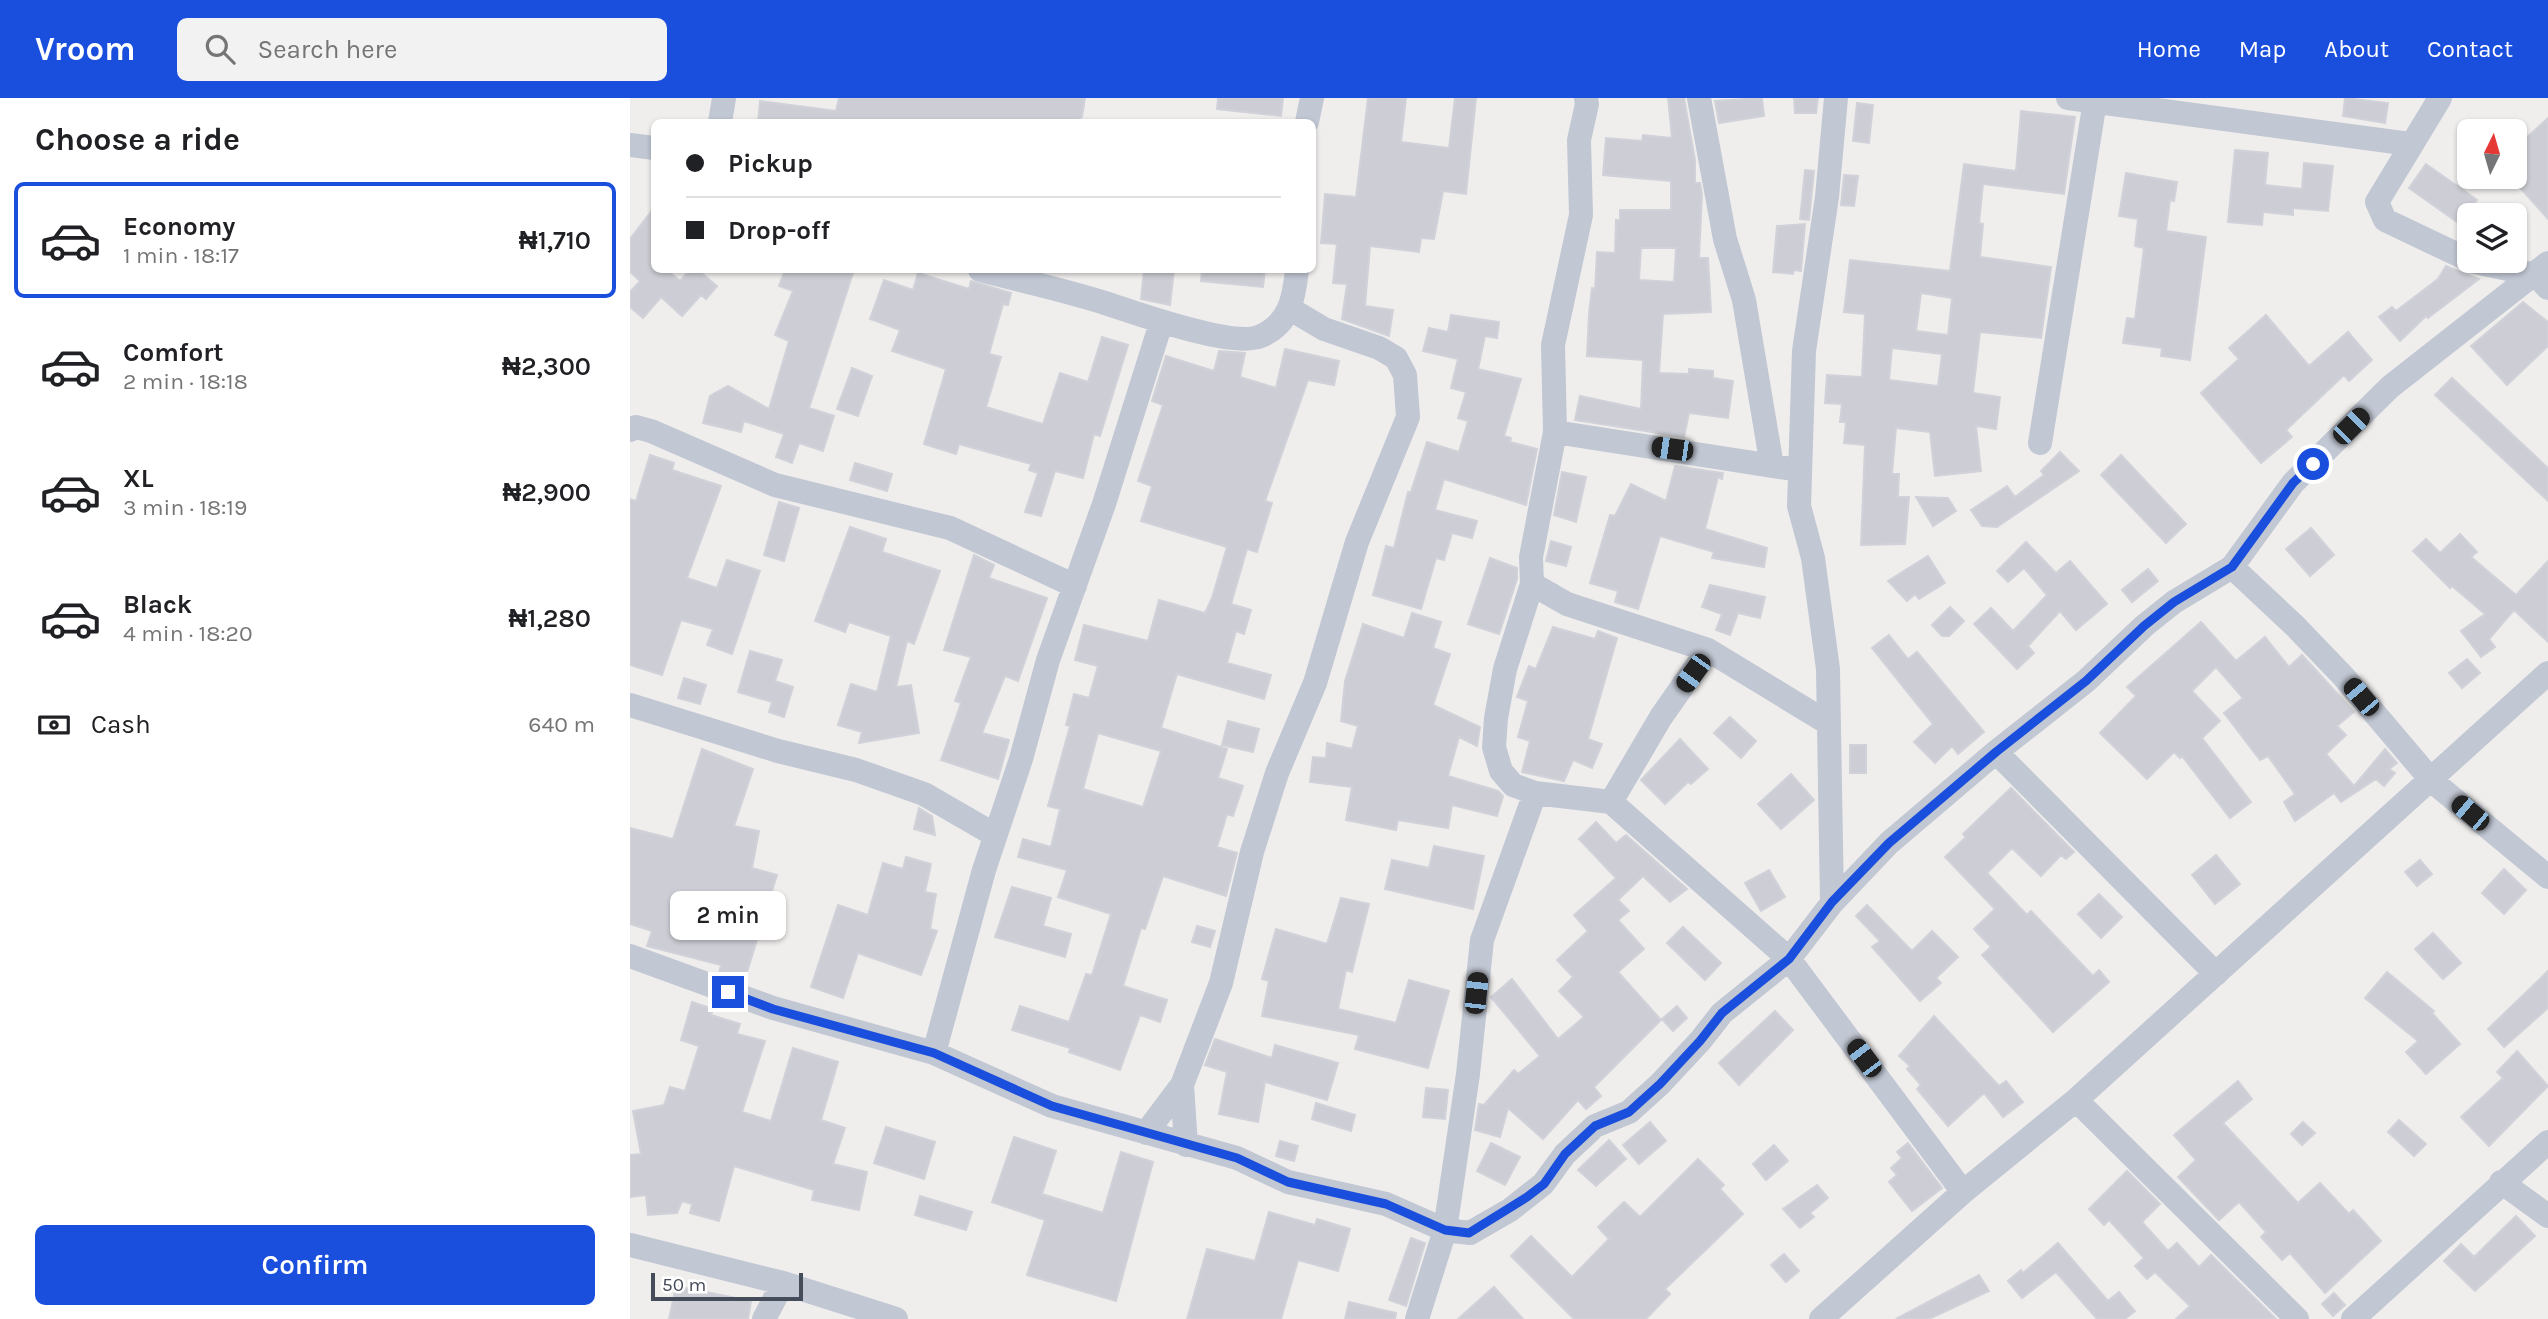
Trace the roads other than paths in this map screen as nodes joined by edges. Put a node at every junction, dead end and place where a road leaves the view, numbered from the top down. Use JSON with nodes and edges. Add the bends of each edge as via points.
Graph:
{"nodes":[{"id":1,"x":724,"y":98,"type":"edge"},
{"id":2,"x":1312,"y":98,"type":"edge"},
{"id":3,"x":1586,"y":98,"type":"edge"},
{"id":4,"x":1699,"y":98,"type":"edge"},
{"id":5,"x":1836,"y":98,"type":"edge"},
{"id":6,"x":2068,"y":98,"type":"edge"},
{"id":7,"x":2440,"y":98,"type":"edge"},
{"id":8,"x":2095,"y":100,"type":"junction"},
{"id":9,"x":720,"y":119,"type":"edge"},
{"id":10,"x":1308,"y":119,"type":"edge"},
{"id":11,"x":2410,"y":144,"type":"junction"},
{"id":12,"x":630,"y":145,"type":"edge"},
{"id":13,"x":651,"y":148,"type":"edge"},
{"id":14,"x":2457,"y":254,"type":"edge"},
{"id":15,"x":991,"y":273,"type":"edge"},
{"id":16,"x":1297,"y":273,"type":"edge"},
{"id":17,"x":2544,"y":275,"type":"edge"},
{"id":18,"x":1292,"y":310,"type":"junction"},
{"id":19,"x":1161,"y":323,"type":"junction"},
{"id":20,"x":630,"y":430,"type":"edge"},
{"id":21,"x":1555,"y":432,"type":"junction"},
{"id":22,"x":2040,"y":443,"type":"dead end"},
{"id":23,"x":1772,"y":466,"type":"junction"},
{"id":24,"x":1799,"y":470,"type":"junction"},
{"id":25,"x":2232,"y":567,"type":"junction"},
{"id":26,"x":1532,"y":584,"type":"junction"},
{"id":27,"x":1075,"y":586,"type":"junction"},
{"id":28,"x":1708,"y":650,"type":"junction"},
{"id":29,"x":2548,"y":673,"type":"edge"},
{"id":30,"x":630,"y":705,"type":"edge"},
{"id":31,"x":1828,"y":723,"type":"junction"},
{"id":32,"x":1996,"y":752,"type":"junction"},
{"id":33,"x":2432,"y":781,"type":"junction"},
{"id":34,"x":1535,"y":793,"type":"junction"},
{"id":35,"x":1611,"y":802,"type":"junction"},
{"id":36,"x":995,"y":835,"type":"junction"},
{"id":37,"x":2548,"y":877,"type":"edge"},
{"id":38,"x":1832,"y":902,"type":"junction"},
{"id":39,"x":1789,"y":959,"type":"junction"},
{"id":40,"x":633,"y":962,"type":"edge"},
{"id":41,"x":2216,"y":974,"type":"junction"},
{"id":42,"x":934,"y":1053,"type":"junction"},
{"id":43,"x":1182,"y":1085,"type":"junction"},
{"id":44,"x":2076,"y":1100,"type":"junction"},
{"id":45,"x":1146,"y":1133,"type":"junction"},
{"id":46,"x":2548,"y":1142,"type":"edge"},
{"id":47,"x":1186,"y":1145,"type":"junction"},
{"id":48,"x":2501,"y":1182,"type":"junction"},
{"id":49,"x":1964,"y":1192,"type":"junction"},
{"id":50,"x":2548,"y":1216,"type":"edge"},
{"id":51,"x":1445,"y":1230,"type":"junction"},
{"id":52,"x":630,"y":1245,"type":"edge"},
{"id":53,"x":783,"y":1283,"type":"junction"},
{"id":54,"x":1848,"y":1307,"type":"edge"},
{"id":55,"x":764,"y":1319,"type":"edge"},
{"id":56,"x":896,"y":1319,"type":"edge"},
{"id":57,"x":1417,"y":1319,"type":"edge"},
{"id":58,"x":1821,"y":1319,"type":"edge"},
{"id":59,"x":2297,"y":1319,"type":"edge"},
{"id":60,"x":2353,"y":1319,"type":"edge"}],
"edges":[{"from":1,"to":9,"type":"street"},
{"from":2,"to":10,"type":"street"},
{"from":3,"to":21,"type":"street","via":[[1579,140],[1581,215],[1553,345]]},
{"from":4,"to":23,"type":"street","via":[[1725,239],[1744,300]]},
{"from":5,"to":24,"type":"street","via":[[1804,351]]},
{"from":6,"to":8,"type":"street"},
{"from":7,"to":11,"type":"street"},
{"from":8,"to":11,"type":"street"},
{"from":8,"to":22,"type":"street"},
{"from":11,"to":14,"type":"street","via":[[2377,202],[2385,220]]},
{"from":12,"to":13,"type":"street"},
{"from":15,"to":19,"type":"street"},
{"from":16,"to":18,"type":"street"},
{"from":17,"to":25,"type":"street","via":[[2390,387],[2293,483]]},
{"from":18,"to":19,"type":"street","via":[[1276,326],[1250,339]]},
{"from":18,"to":43,"type":"street","via":[[1324,329],[1396,358],[1405,375],[1408,417],[1357,542],[1315,683],[1277,773],[1252,852],[1221,983]]},
{"from":19,"to":27,"type":"street"},
{"from":20,"to":27,"type":"street","via":[[651,431],[775,485],[950,528]]},
{"from":21,"to":23,"type":"street"},
{"from":21,"to":26,"type":"street","via":[[1531,557]]},
{"from":23,"to":24,"type":"street"},
{"from":24,"to":31,"type":"street","via":[[1799,506],[1813,558],[1828,669]]},
{"from":25,"to":32,"type":"street","via":[[2174,602],[2086,681]]},
{"from":25,"to":33,"type":"street","via":[[2333,666]]},
{"from":26,"to":28,"type":"street","via":[[1567,604]]},
{"from":26,"to":34,"type":"street","via":[[1505,669],[1494,747],[1501,771],[1513,785]]},
{"from":27,"to":36,"type":"street"},
{"from":28,"to":31,"type":"street"},
{"from":28,"to":35,"type":"street","via":[[1661,717]]},
{"from":29,"to":33,"type":"street"},
{"from":30,"to":36,"type":"street","via":[[924,794]]},
{"from":31,"to":38,"type":"street"},
{"from":32,"to":38,"type":"street","via":[[1889,843]]},
{"from":32,"to":41,"type":"street"},
{"from":33,"to":37,"type":"street"},
{"from":33,"to":41,"type":"street"},
{"from":34,"to":35,"type":"street"},
{"from":34,"to":51,"type":"street","via":[[1482,940]]},
{"from":35,"to":39,"type":"street"},
{"from":36,"to":42,"type":"street"},
{"from":38,"to":39,"type":"street"},
{"from":39,"to":49,"type":"street"},
{"from":39,"to":51,"type":"street","via":[[1722,1013],[1629,1112],[1595,1126],[1565,1154],[1544,1184],[1469,1233]]},
{"from":40,"to":42,"type":"street","via":[[773,1009]]},
{"from":41,"to":44,"type":"street"},
{"from":42,"to":45,"type":"street","via":[[1052,1106]]},
{"from":43,"to":45,"type":"street"},
{"from":43,"to":47,"type":"street"},
{"from":44,"to":49,"type":"street"},
{"from":44,"to":59,"type":"street"},
{"from":45,"to":47,"type":"street"},
{"from":46,"to":48,"type":"street"},
{"from":47,"to":51,"type":"street","via":[[1237,1158],[1288,1182],[1386,1204]]},
{"from":48,"to":50,"type":"street"},
{"from":48,"to":60,"type":"street"},
{"from":49,"to":54,"type":"street"},
{"from":51,"to":57,"type":"street"},
{"from":52,"to":53,"type":"street"},
{"from":53,"to":55,"type":"street"},
{"from":53,"to":56,"type":"street"},
{"from":54,"to":58,"type":"street"}]}
